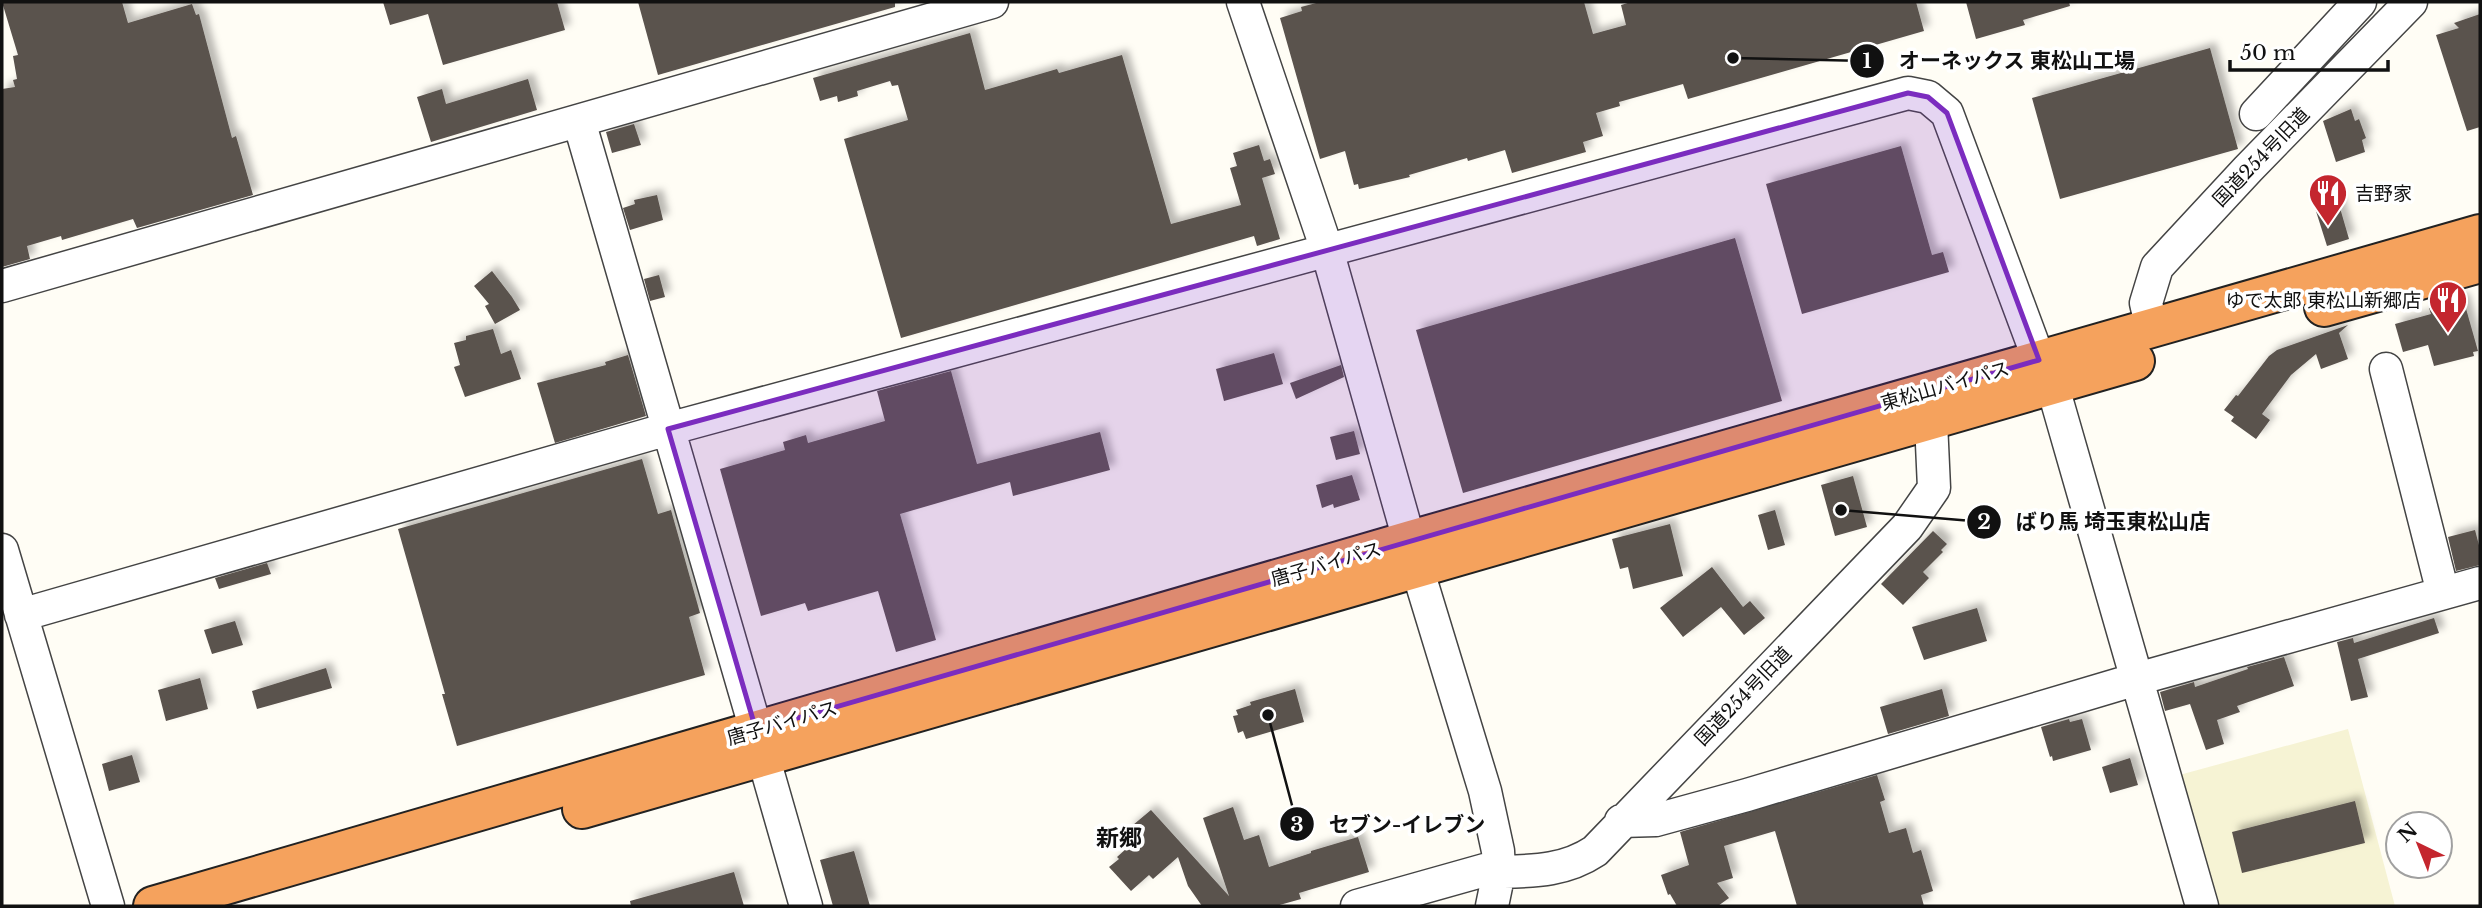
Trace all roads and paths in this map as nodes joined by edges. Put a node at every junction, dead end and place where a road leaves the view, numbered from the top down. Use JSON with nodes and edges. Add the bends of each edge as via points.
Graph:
{"nodes":[{"id":1,"x":992,"y":2,"type":"edge"},
{"id":2,"x":1243,"y":2,"type":"edge"},
{"id":3,"x":2360,"y":2,"type":"edge"},
{"id":4,"x":2411,"y":2,"type":"edge"},
{"id":5,"x":2256,"y":114,"type":"dead end"},
{"id":6,"x":579,"y":121,"type":"junction"},
{"id":7,"x":2480,"y":234,"type":"edge"},
{"id":8,"x":1327,"y":250,"type":"junction"},
{"id":9,"x":2480,"y":263,"type":"edge"},
{"id":10,"x":2,"y":286,"type":"edge"},
{"id":11,"x":2152,"y":329,"type":"junction"},
{"id":12,"x":2386,"y":369,"type":"dead end"},
{"id":13,"x":2045,"y":372,"type":"junction"},
{"id":14,"x":1931,"y":422,"type":"junction"},
{"id":15,"x":668,"y":429,"type":"junction"},
{"id":16,"x":2,"y":550,"type":"edge"},
{"id":17,"x":1414,"y":554,"type":"junction"},
{"id":18,"x":2480,"y":583,"type":"edge"},
{"id":19,"x":2443,"y":593,"type":"junction"},
{"id":20,"x":21,"y":615,"type":"junction"},
{"id":21,"x":2137,"y":680,"type":"junction"},
{"id":22,"x":760,"y":743,"type":"junction"},
{"id":23,"x":1621,"y":821,"type":"junction"},
{"id":24,"x":1499,"y":869,"type":"junction"},
{"id":25,"x":108,"y":906,"type":"edge"},
{"id":26,"x":153,"y":906,"type":"edge"},
{"id":27,"x":246,"y":906,"type":"edge"},
{"id":28,"x":806,"y":906,"type":"edge"},
{"id":29,"x":1357,"y":906,"type":"edge"},
{"id":30,"x":1492,"y":906,"type":"edge"},
{"id":31,"x":2202,"y":906,"type":"edge"}],
"edges":[{"from":1,"to":6,"type":"street"},
{"from":2,"to":8,"type":"street"},
{"from":3,"to":5,"type":"street"},
{"from":4,"to":11,"type":"street","name":"国道254号旧道","via":[[2157,267],[2146,303]]},
{"from":6,"to":10,"type":"street"},
{"from":6,"to":15,"type":"street"},
{"from":7,"to":11,"type":"highway","name":"東松山バイパス"},
{"from":8,"to":13,"type":"street","via":[[1908,93],[1928,97],[1947,113]]},
{"from":8,"to":15,"type":"street"},
{"from":8,"to":17,"type":"street"},
{"from":9,"to":13,"type":"highway","name":"東松山バイパス"},
{"from":11,"to":13,"type":"highway","name":"東松山バイパス"},
{"from":12,"to":19,"type":"street"},
{"from":13,"to":14,"type":"highway","name":"東松山バイパス"},
{"from":13,"to":17,"type":"highway","name":"東松山バイパス"},
{"from":13,"to":21,"type":"street"},
{"from":14,"to":17,"type":"highway","name":"東松山バイパス"},
{"from":14,"to":23,"type":"street","name":"国道254号旧道","via":[[1934,488],[1908,527]]},
{"from":15,"to":20,"type":"street"},
{"from":15,"to":22,"type":"street"},
{"from":16,"to":20,"type":"street"},
{"from":17,"to":22,"type":"highway","name":"唐子バイパス"},
{"from":17,"to":24,"type":"street","via":[[1485,791]]},
{"from":18,"to":19,"type":"street"},
{"from":19,"to":21,"type":"street"},
{"from":20,"to":25,"type":"street"},
{"from":21,"to":23,"type":"street","via":[[1656,820]]},
{"from":21,"to":31,"type":"street"},
{"from":22,"to":26,"type":"highway","name":"唐子バイパス"},
{"from":22,"to":27,"type":"highway","name":"唐子バイパス"},
{"from":22,"to":28,"type":"street"},
{"from":23,"to":24,"type":"street","name":"国道254号旧道","via":[[1595,851],[1564,867]]},
{"from":24,"to":29,"type":"street","name":"国道254号旧道"},
{"from":24,"to":30,"type":"street"}]}
